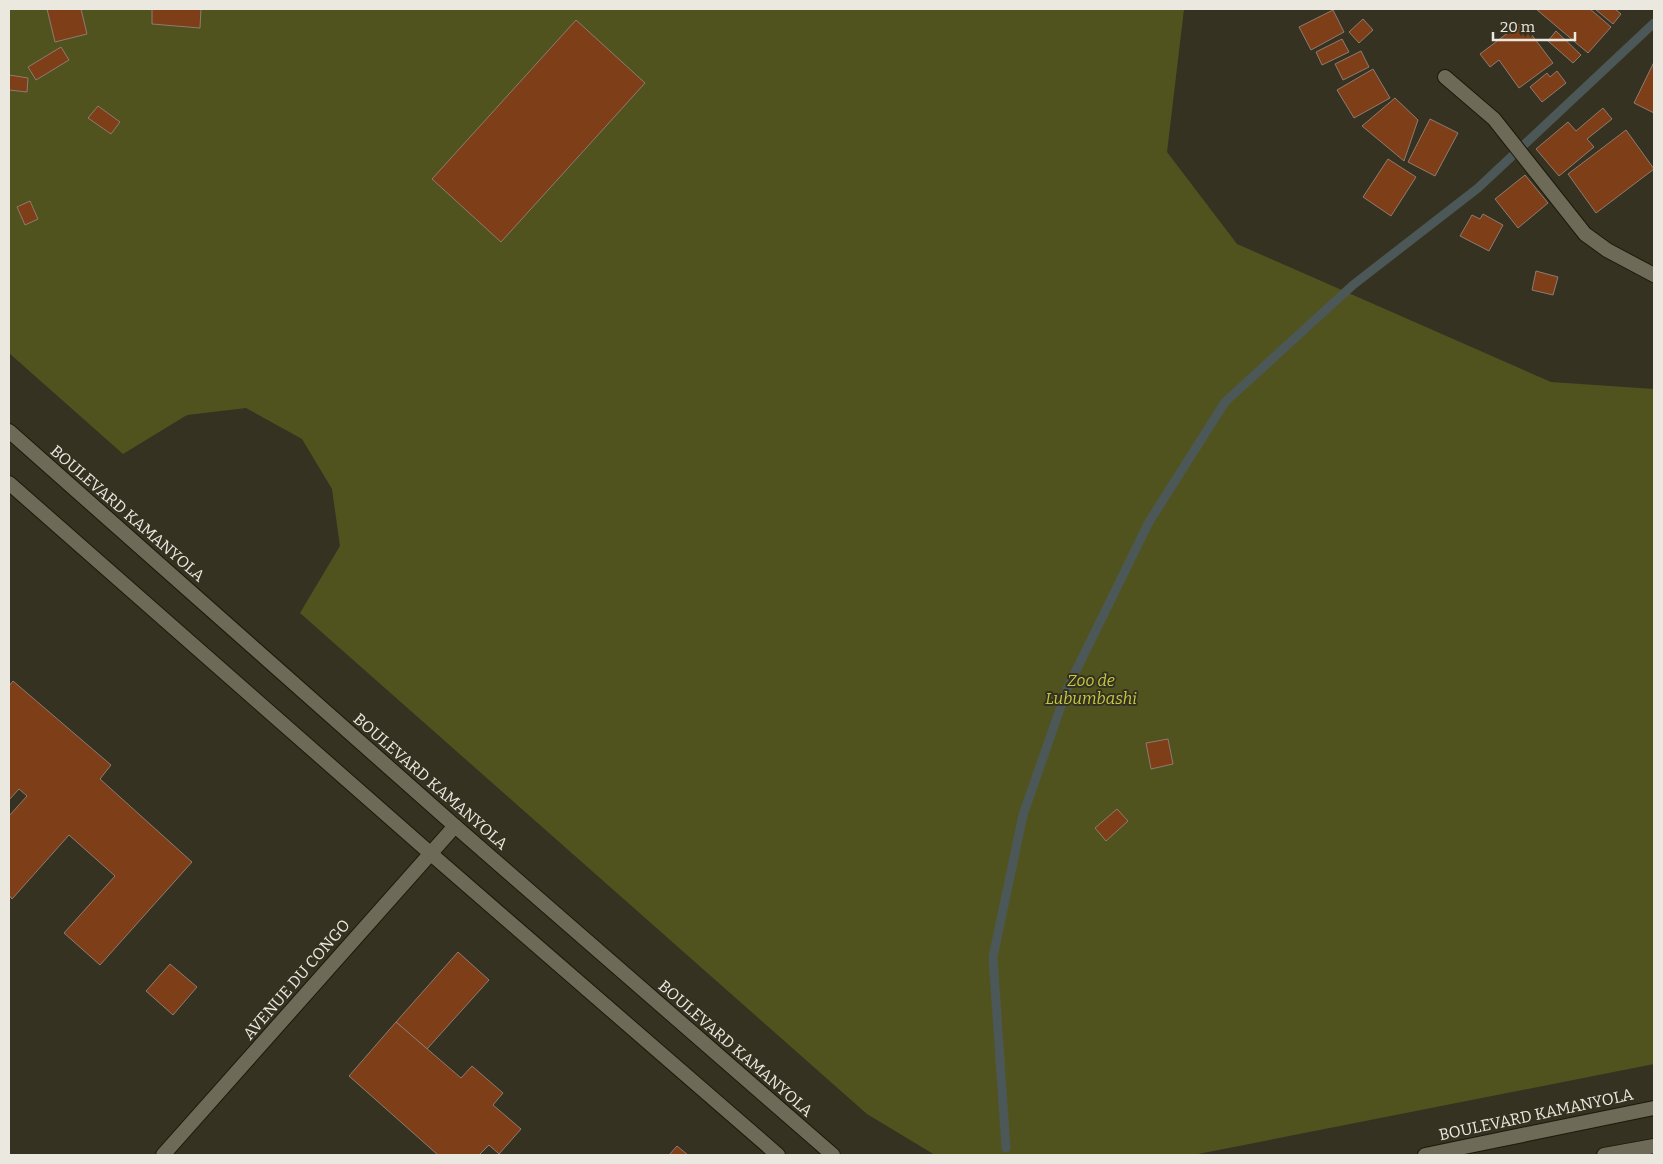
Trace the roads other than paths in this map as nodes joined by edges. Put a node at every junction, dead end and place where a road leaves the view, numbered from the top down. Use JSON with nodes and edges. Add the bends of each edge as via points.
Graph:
{"nodes":[{"id":1,"x":1445,"y":77,"type":"dead end"},
{"id":2,"x":1654,"y":275,"type":"edge"},
{"id":3,"x":9,"y":431,"type":"edge"},
{"id":4,"x":9,"y":483,"type":"edge"},
{"id":5,"x":455,"y":826,"type":"junction"},
{"id":6,"x":430,"y":853,"type":"junction"},
{"id":7,"x":1654,"y":1108,"type":"edge"},
{"id":8,"x":1654,"y":1146,"type":"edge"},
{"id":9,"x":163,"y":1155,"type":"edge"},
{"id":10,"x":778,"y":1155,"type":"edge"},
{"id":11,"x":833,"y":1155,"type":"edge"},
{"id":12,"x":1426,"y":1155,"type":"edge"},
{"id":13,"x":1604,"y":1155,"type":"edge"}],
"edges":[{"from":1,"to":2,"type":"main road","via":[[1494,119],[1585,234],[1607,250]]},
{"from":3,"to":5,"type":"main road","name":"BOULEVARD KAMANYOLA"},
{"from":4,"to":6,"type":"main road"},
{"from":5,"to":6,"type":"main road","name":"AVENUE DU CONGO"},
{"from":5,"to":11,"type":"main road","name":"BOULEVARD KAMANYOLA"},
{"from":6,"to":9,"type":"main road","name":"AVENUE DU CONGO"},
{"from":6,"to":10,"type":"main road"},
{"from":7,"to":12,"type":"main road","name":"BOULEVARD KAMANYOLA"},
{"from":8,"to":13,"type":"main road"}]}
